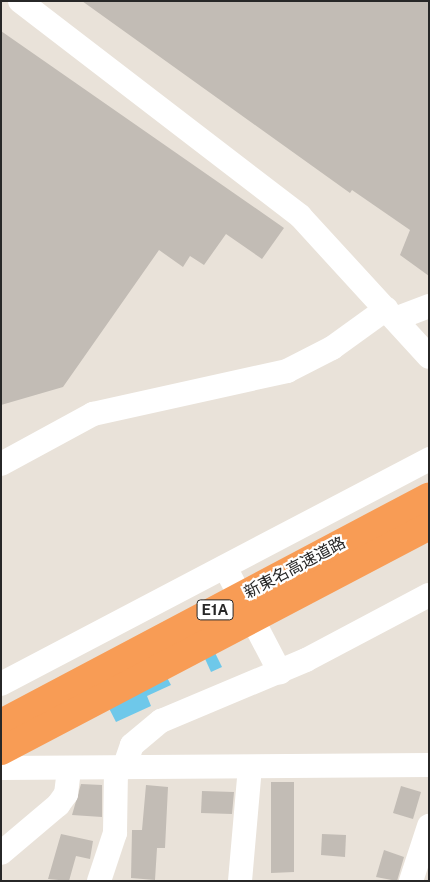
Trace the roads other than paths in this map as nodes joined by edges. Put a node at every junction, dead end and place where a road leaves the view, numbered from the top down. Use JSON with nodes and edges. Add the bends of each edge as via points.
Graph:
{"nodes":[{"id":1,"x":20,"y":1,"type":"edge"},
{"id":2,"x":429,"y":306,"type":"edge"},
{"id":3,"x":391,"y":314,"type":"junction"},
{"id":4,"x":429,"y":357,"type":"edge"},
{"id":5,"x":429,"y":458,"type":"edge"},
{"id":6,"x":1,"y":464,"type":"edge"},
{"id":7,"x":429,"y":496,"type":"edge"},
{"id":8,"x":429,"y":526,"type":"edge"},
{"id":9,"x":225,"y":567,"type":"junction"},
{"id":10,"x":429,"y":595,"type":"edge"},
{"id":11,"x":280,"y":672,"type":"junction"},
{"id":12,"x":1,"y":684,"type":"edge"},
{"id":13,"x":1,"y":723,"type":"edge"},
{"id":14,"x":1,"y":751,"type":"edge"},
{"id":15,"x":429,"y":765,"type":"edge"},
{"id":16,"x":250,"y":767,"type":"junction"},
{"id":17,"x":1,"y":768,"type":"edge"},
{"id":18,"x":69,"y":768,"type":"junction"},
{"id":19,"x":120,"y":768,"type":"junction"},
{"id":20,"x":429,"y":826,"type":"edge"},
{"id":21,"x":1,"y":853,"type":"edge"},
{"id":22,"x":99,"y":881,"type":"edge"},
{"id":23,"x":240,"y":881,"type":"edge"},
{"id":24,"x":411,"y":881,"type":"edge"}],
"edges":[{"from":1,"to":3,"type":"street","via":[[300,216]]},
{"from":2,"to":3,"type":"street"},
{"from":3,"to":4,"type":"street"},
{"from":3,"to":6,"type":"street","via":[[287,371],[94,414]]},
{"from":5,"to":9,"type":"street"},
{"from":7,"to":13,"type":"highway","name":"新東名高速道路","number":"E1A"},
{"from":8,"to":14,"type":"highway","name":"新東名高速道路","number":"E1A"},
{"from":9,"to":11,"type":"street"},
{"from":9,"to":12,"type":"street"},
{"from":10,"to":11,"type":"street"},
{"from":11,"to":19,"type":"street","via":[[149,728],[127,752]]},
{"from":15,"to":16,"type":"street"},
{"from":16,"to":19,"type":"street"},
{"from":16,"to":23,"type":"street"},
{"from":17,"to":18,"type":"street"},
{"from":18,"to":19,"type":"street"},
{"from":18,"to":21,"type":"street","via":[[66,794],[58,805]]},
{"from":19,"to":22,"type":"street","via":[[115,833]]},
{"from":20,"to":24,"type":"street"}]}
